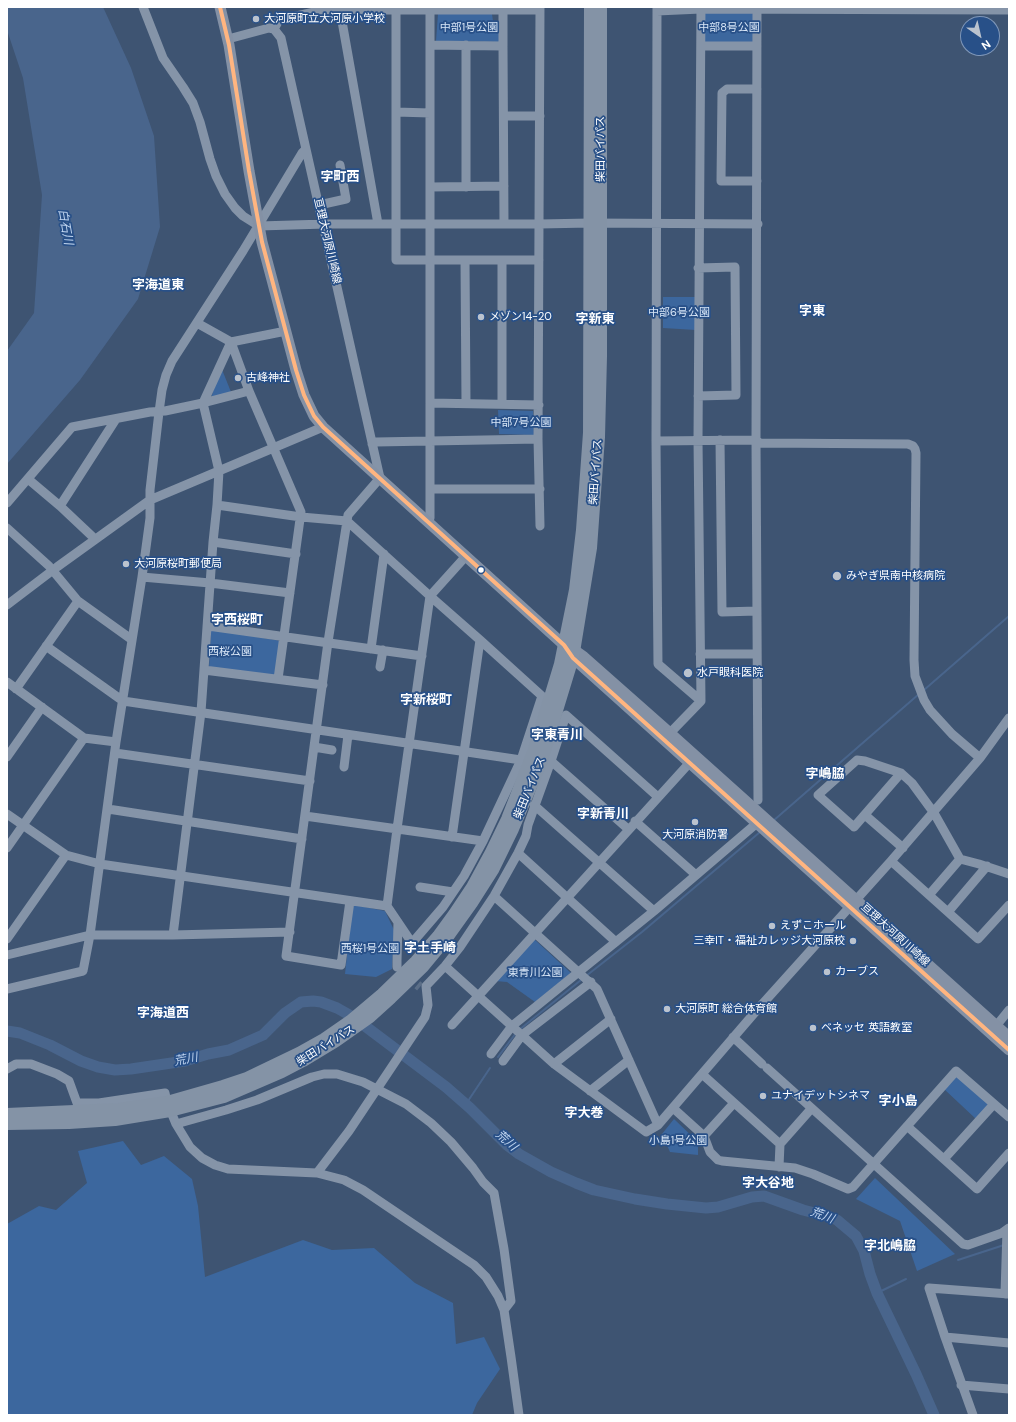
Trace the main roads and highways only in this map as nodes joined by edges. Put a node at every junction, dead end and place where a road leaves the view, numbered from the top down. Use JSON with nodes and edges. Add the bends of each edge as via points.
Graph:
{"nodes":[{"id":1,"x":220,"y":7,"type":"edge"},
{"id":2,"x":590,"y":7,"type":"edge"},
{"id":3,"x":601,"y":7,"type":"edge"},
{"id":4,"x":595,"y":223,"type":"junction"},
{"id":5,"x":570,"y":650,"type":"junction"},
{"id":6,"x":692,"y":759,"type":"junction"},
{"id":7,"x":386,"y":996,"type":"junction"},
{"id":8,"x":993,"y":1030,"type":"junction"},
{"id":9,"x":1009,"y":1037,"type":"edge"},
{"id":10,"x":1009,"y":1050,"type":"edge"},
{"id":11,"x":169,"y":1106,"type":"junction"},
{"id":12,"x":7,"y":1114,"type":"edge"},
{"id":13,"x":7,"y":1124,"type":"edge"}],
"edges":[{"from":1,"to":5,"type":"main road","name":"亘理大河原川崎線","via":[[228,39],[264,250],[304,395],[314,416],[323,427]]},
{"from":2,"to":4,"type":"highway","name":"柴田バイパス"},
{"from":3,"to":4,"type":"highway","name":"柴田バイパス"},
{"from":4,"to":5,"type":"highway","name":"柴田バイパス","via":[[601,356],[596,480],[591,548]]},
{"from":5,"to":6,"type":"main road","name":"亘理大河原川崎線"},
{"from":5,"to":6,"type":"main road","name":"亘理大河原川崎線","via":[[670,733]]},
{"from":5,"to":7,"type":"highway","name":"柴田バイパス","via":[[541,763],[493,870],[447,938],[423,967]]},
{"from":6,"to":8,"type":"main road","name":"亘理大河原川崎線"},
{"from":7,"to":11,"type":"highway","name":"柴田バイパス","via":[[324,1039],[287,1060]]},
{"from":7,"to":11,"type":"highway","name":"柴田バイパス","via":[[359,1025],[314,1055],[282,1072],[224,1097]]},
{"from":8,"to":9,"type":"main road","name":"亘理大河原川崎線"},
{"from":8,"to":10,"type":"main road","name":"亘理大河原川崎線"},
{"from":11,"to":12,"type":"highway","name":"柴田バイパス"},
{"from":11,"to":13,"type":"highway","name":"柴田バイパス","via":[[115,1120]]}]}
